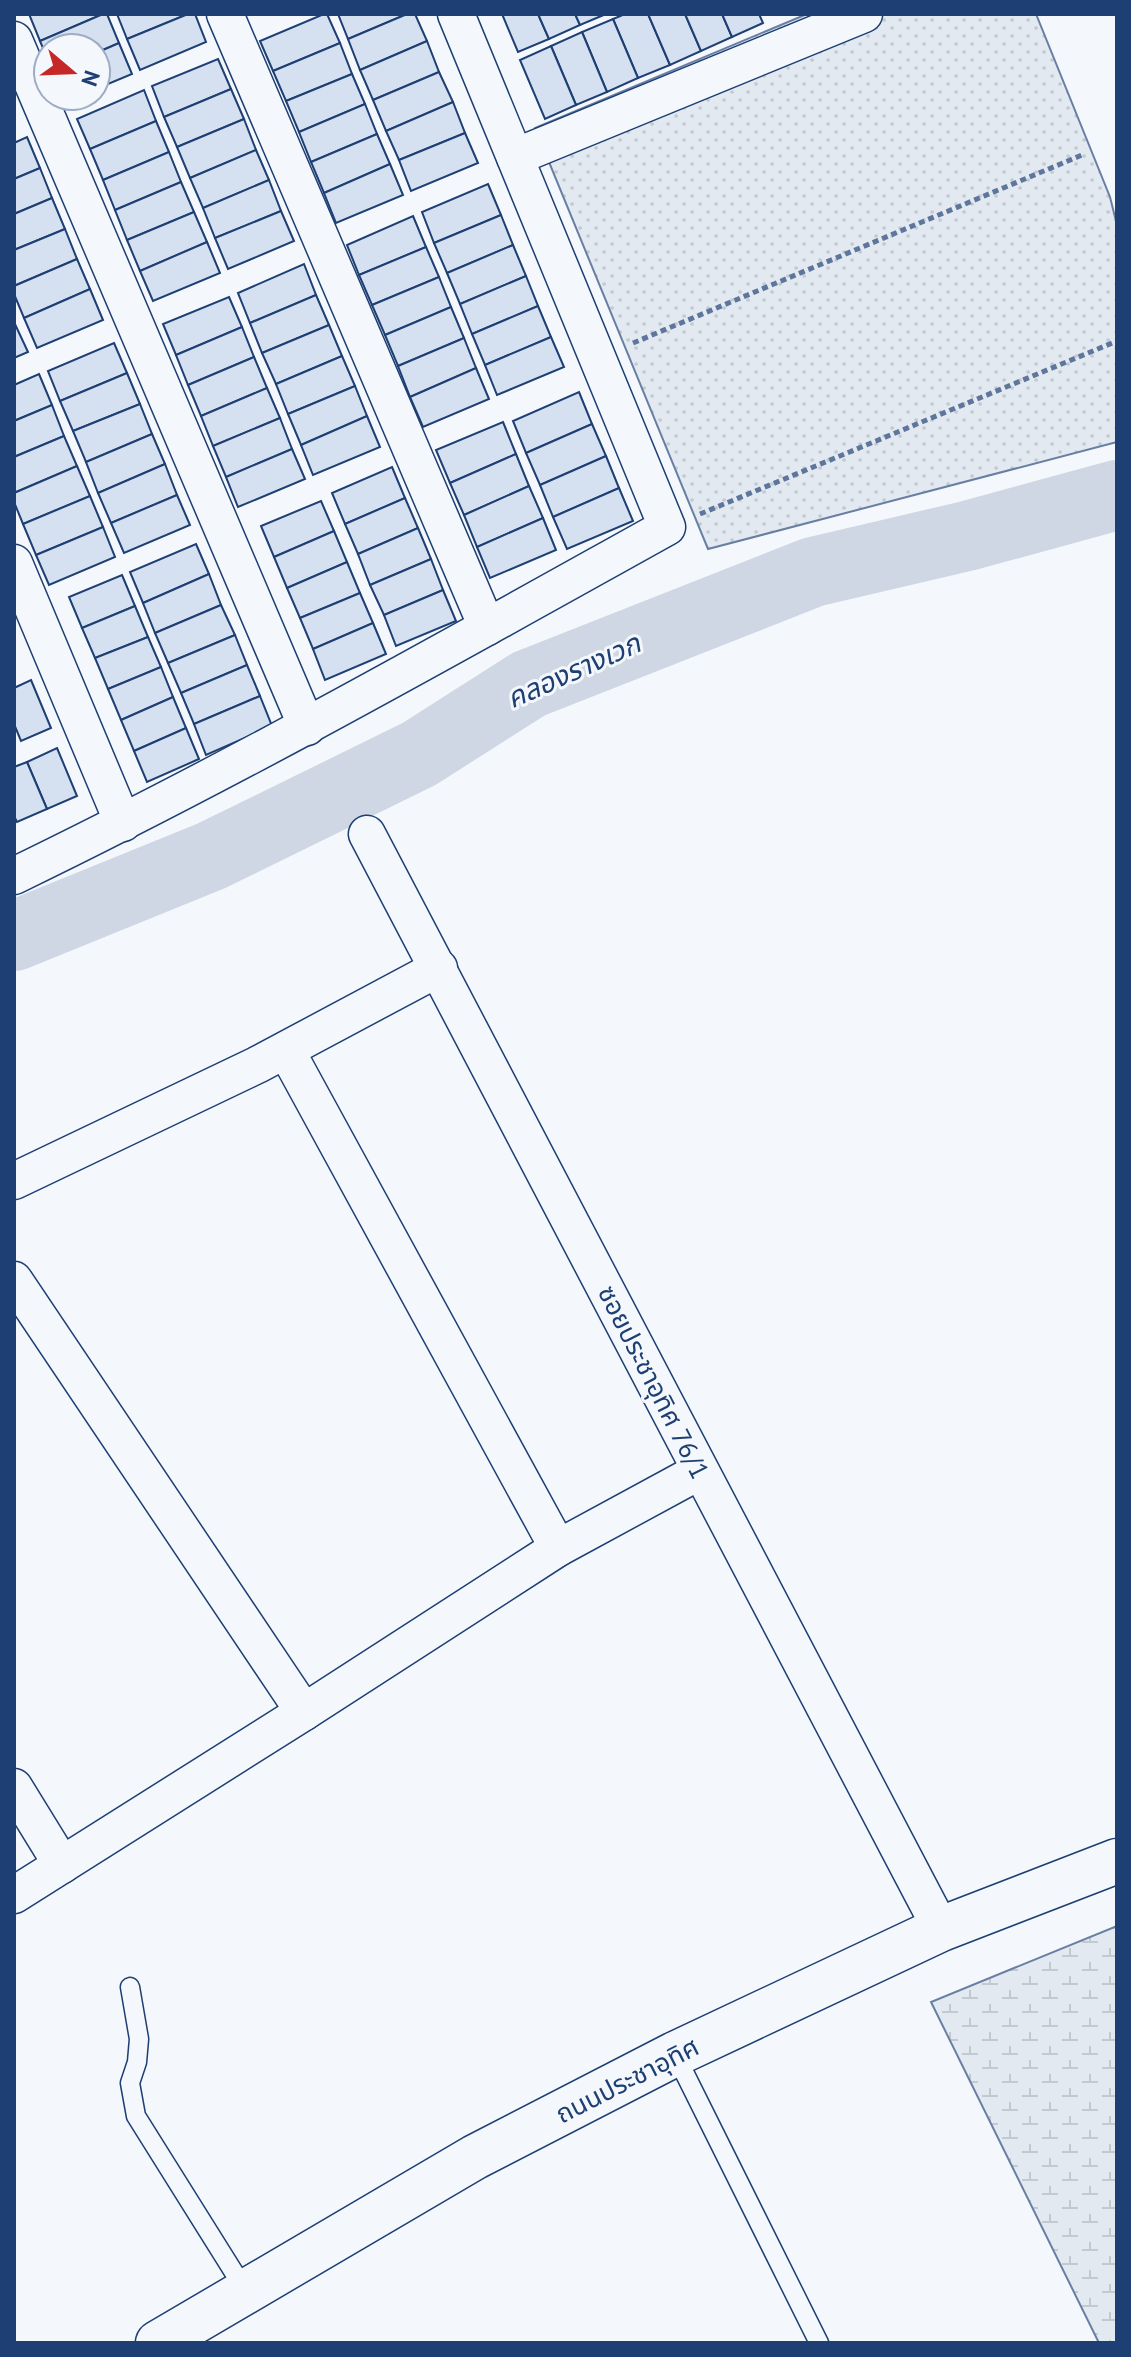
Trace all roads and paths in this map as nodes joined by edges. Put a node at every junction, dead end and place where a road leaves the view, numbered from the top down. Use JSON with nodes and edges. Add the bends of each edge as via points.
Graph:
{"nodes":[{"id":1,"x":225,"y":14,"type":"edge"},
{"id":2,"x":456,"y":14,"type":"edge"},
{"id":3,"x":864,"y":14,"type":"edge"},
{"id":4,"x":14,"y":40,"type":"edge"},
{"id":5,"x":1082,"y":155,"type":"dead end"},
{"id":6,"x":515,"y":157,"type":"junction"},
{"id":7,"x":1117,"y":341,"type":"edge"},
{"id":8,"x":598,"y":358,"type":"junction"},
{"id":9,"x":667,"y":527,"type":"junction"},
{"id":10,"x":14,"y":563,"type":"edge"},
{"id":11,"x":487,"y":627,"type":"junction"},
{"id":12,"x":28,"y":634,"type":"edge"},
{"id":13,"x":307,"y":727,"type":"junction"},
{"id":14,"x":123,"y":823,"type":"junction"},
{"id":15,"x":367,"y":834,"type":"dead end"},
{"id":16,"x":14,"y":876,"type":"edge"},
{"id":17,"x":439,"y":968,"type":"junction"},
{"id":18,"x":286,"y":1050,"type":"junction"},
{"id":19,"x":14,"y":1181,"type":"edge"},
{"id":20,"x":14,"y":1280,"type":"edge"},
{"id":21,"x":700,"y":1471,"type":"junction"},
{"id":22,"x":558,"y":1548,"type":"junction"},
{"id":23,"x":304,"y":1712,"type":"junction"},
{"id":24,"x":14,"y":1787,"type":"edge"},
{"id":25,"x":1117,"y":1861,"type":"edge"},
{"id":26,"x":62,"y":1865,"type":"junction"},
{"id":27,"x":14,"y":1895,"type":"edge"},
{"id":28,"x":941,"y":1929,"type":"junction"},
{"id":29,"x":130,"y":1987,"type":"dead end"},
{"id":30,"x":675,"y":2054,"type":"junction"},
{"id":31,"x":245,"y":2290,"type":"junction"},
{"id":32,"x":158,"y":2343,"type":"edge"},
{"id":33,"x":819,"y":2343,"type":"edge"}],
"edges":[{"from":1,"to":11,"type":"street"},
{"from":2,"to":6,"type":"street"},
{"from":3,"to":6,"type":"street"},
{"from":4,"to":13,"type":"street"},
{"from":5,"to":8,"type":"path"},
{"from":6,"to":8,"type":"street"},
{"from":7,"to":9,"type":"path"},
{"from":8,"to":9,"type":"street"},
{"from":9,"to":11,"type":"street"},
{"from":10,"to":12,"type":"street"},
{"from":11,"to":13,"type":"street"},
{"from":12,"to":14,"type":"street"},
{"from":13,"to":14,"type":"street"},
{"from":14,"to":16,"type":"street"},
{"from":15,"to":17,"type":"street","name":"ซอยประชาอุทิศ 76/1"},
{"from":17,"to":18,"type":"street"},
{"from":17,"to":21,"type":"street","name":"ซอยประชาอุทิศ 76/1"},
{"from":18,"to":19,"type":"street"},
{"from":18,"to":22,"type":"street"},
{"from":20,"to":23,"type":"street"},
{"from":21,"to":22,"type":"street"},
{"from":21,"to":28,"type":"street","name":"ซอยประชาอุทิศ 76/1"},
{"from":22,"to":23,"type":"street"},
{"from":23,"to":26,"type":"street"},
{"from":24,"to":26,"type":"street"},
{"from":25,"to":28,"type":"main road","name":"ถนนประชาอุทิศ"},
{"from":26,"to":27,"type":"street"},
{"from":28,"to":30,"type":"main road","name":"ถนนประชาอุทิศ"},
{"from":29,"to":31,"type":"lane","via":[[139,2039],[130,2083],[136,2116]]},
{"from":30,"to":31,"type":"main road","name":"ถนนประชาอุทิศ","via":[[475,2157]]},
{"from":30,"to":33,"type":"lane"},
{"from":31,"to":32,"type":"main road","name":"ถนนประชาอุทิศ"}]}
